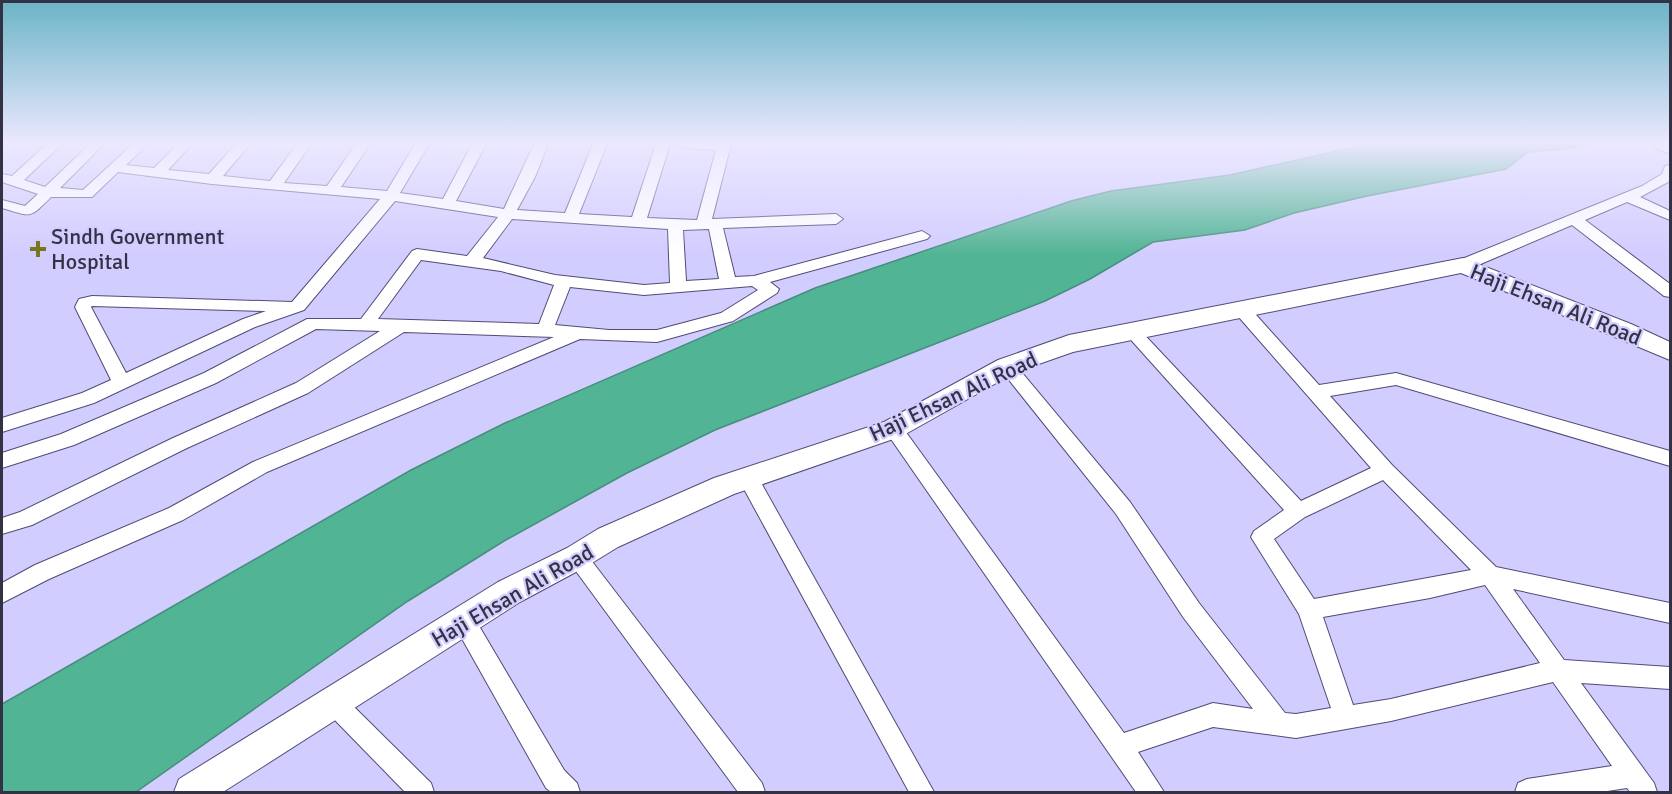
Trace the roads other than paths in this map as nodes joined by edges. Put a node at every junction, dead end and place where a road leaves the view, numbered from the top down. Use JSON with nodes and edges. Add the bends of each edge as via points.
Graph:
{"nodes":[{"id":1,"x":12,"y":181,"type":"edge"},
{"id":2,"x":59,"y":181,"type":"edge"},
{"id":3,"x":101,"y":181,"type":"edge"},
{"id":4,"x":223,"y":181,"type":"edge"},
{"id":5,"x":278,"y":181,"type":"edge"},
{"id":6,"x":338,"y":181,"type":"edge"},
{"id":7,"x":400,"y":181,"type":"edge"},
{"id":8,"x":460,"y":181,"type":"edge"},
{"id":9,"x":525,"y":181,"type":"edge"},
{"id":10,"x":585,"y":181,"type":"edge"},
{"id":11,"x":651,"y":181,"type":"edge"},
{"id":12,"x":717,"y":181,"type":"edge"},
{"id":13,"x":1659,"y":181,"type":"edge"},
{"id":14,"x":274,"y":186,"type":"junction"},
{"id":15,"x":331,"y":191,"type":"junction"},
{"id":16,"x":48,"y":192,"type":"junction"},
{"id":17,"x":391,"y":196,"type":"junction"},
{"id":18,"x":1628,"y":197,"type":"junction"},
{"id":19,"x":2,"y":204,"type":"edge"},
{"id":20,"x":447,"y":205,"type":"junction"},
{"id":21,"x":510,"y":214,"type":"junction"},
{"id":22,"x":1671,"y":216,"type":"edge"},
{"id":23,"x":570,"y":218,"type":"junction"},
{"id":24,"x":836,"y":219,"type":"dead end"},
{"id":25,"x":1575,"y":220,"type":"junction"},
{"id":26,"x":638,"y":222,"type":"junction"},
{"id":27,"x":709,"y":224,"type":"junction"},
{"id":28,"x":675,"y":225,"type":"junction"},
{"id":29,"x":922,"y":236,"type":"dead end"},
{"id":30,"x":471,"y":262,"type":"junction"},
{"id":31,"x":1462,"y":265,"type":"junction"},
{"id":32,"x":754,"y":280,"type":"junction"},
{"id":33,"x":564,"y":281,"type":"junction"},
{"id":34,"x":728,"y":283,"type":"junction"},
{"id":35,"x":678,"y":287,"type":"junction"},
{"id":36,"x":1671,"y":292,"type":"edge"},
{"id":37,"x":298,"y":306,"type":"junction"},
{"id":38,"x":1243,"y":311,"type":"junction"},
{"id":39,"x":313,"y":323,"type":"junction"},
{"id":40,"x":366,"y":324,"type":"junction"},
{"id":41,"x":399,"y":326,"type":"junction"},
{"id":42,"x":544,"y":330,"type":"junction"},
{"id":43,"x":1131,"y":330,"type":"junction"},
{"id":44,"x":578,"y":333,"type":"junction"},
{"id":45,"x":1671,"y":352,"type":"edge"},
{"id":46,"x":1007,"y":366,"type":"junction"},
{"id":47,"x":122,"y":383,"type":"junction"},
{"id":48,"x":1316,"y":392,"type":"junction"},
{"id":49,"x":2,"y":425,"type":"edge"},
{"id":50,"x":893,"y":429,"type":"junction"},
{"id":51,"x":1671,"y":459,"type":"edge"},
{"id":52,"x":2,"y":460,"type":"edge"},
{"id":53,"x":1385,"y":470,"type":"junction"},
{"id":54,"x":748,"y":478,"type":"junction"},
{"id":55,"x":1298,"y":511,"type":"junction"},
{"id":56,"x":2,"y":526,"type":"edge"},
{"id":57,"x":577,"y":557,"type":"junction"},
{"id":58,"x":1490,"y":575,"type":"junction"},
{"id":59,"x":2,"y":593,"type":"edge"},
{"id":60,"x":1308,"y":610,"type":"junction"},
{"id":61,"x":1671,"y":613,"type":"edge"},
{"id":62,"x":464,"y":621,"type":"junction"},
{"id":63,"x":1557,"y":670,"type":"junction"},
{"id":64,"x":1671,"y":678,"type":"edge"},
{"id":65,"x":333,"y":702,"type":"junction"},
{"id":66,"x":1346,"y":718,"type":"junction"},
{"id":67,"x":1279,"y":724,"type":"junction"},
{"id":68,"x":1118,"y":747,"type":"junction"},
{"id":69,"x":1639,"y":784,"type":"edge"},
{"id":70,"x":192,"y":792,"type":"edge"},
{"id":71,"x":422,"y":792,"type":"edge"},
{"id":72,"x":568,"y":792,"type":"edge"},
{"id":73,"x":753,"y":792,"type":"edge"},
{"id":74,"x":922,"y":792,"type":"edge"},
{"id":75,"x":1151,"y":792,"type":"edge"},
{"id":76,"x":1527,"y":792,"type":"edge"}],
"edges":[{"from":1,"to":16,"type":"street"},
{"from":2,"to":16,"type":"street"},
{"from":3,"to":16,"type":"street","via":[[87,194]]},
{"from":4,"to":14,"type":"street"},
{"from":5,"to":14,"type":"street"},
{"from":6,"to":15,"type":"street"},
{"from":7,"to":17,"type":"street"},
{"from":8,"to":20,"type":"street"},
{"from":9,"to":21,"type":"street"},
{"from":10,"to":23,"type":"street"},
{"from":11,"to":26,"type":"street"},
{"from":12,"to":27,"type":"street"},
{"from":13,"to":18,"type":"street"},
{"from":14,"to":15,"type":"street"},
{"from":15,"to":17,"type":"street"},
{"from":16,"to":19,"type":"street","via":[[28,211]]},
{"from":17,"to":20,"type":"street"},
{"from":17,"to":37,"type":"street"},
{"from":18,"to":22,"type":"street"},
{"from":18,"to":25,"type":"street"},
{"from":20,"to":21,"type":"street"},
{"from":21,"to":23,"type":"street"},
{"from":21,"to":30,"type":"street"},
{"from":23,"to":26,"type":"street"},
{"from":24,"to":27,"type":"street"},
{"from":25,"to":31,"type":"street"},
{"from":25,"to":36,"type":"street"},
{"from":26,"to":28,"type":"street"},
{"from":27,"to":28,"type":"street"},
{"from":27,"to":34,"type":"street"},
{"from":28,"to":35,"type":"street"},
{"from":29,"to":32,"type":"street"},
{"from":30,"to":33,"type":"street"},
{"from":30,"to":40,"type":"street","via":[[417,254]]},
{"from":31,"to":38,"type":"street","name":"Haji Ehsan Ali Road"},
{"from":31,"to":45,"type":"street","name":"Haji Ehsan Ali Road"},
{"from":32,"to":34,"type":"street"},
{"from":32,"to":44,"type":"street","via":[[771,289],[727,317],[657,336]]},
{"from":33,"to":35,"type":"street","via":[[644,290]]},
{"from":33,"to":42,"type":"street"},
{"from":34,"to":35,"type":"street"},
{"from":37,"to":39,"type":"street"},
{"from":37,"to":47,"type":"street","via":[[249,323]]},
{"from":37,"to":47,"type":"street","via":[[85,303],[83,307]]},
{"from":38,"to":43,"type":"street","name":"Haji Ehsan Ali Road"},
{"from":38,"to":48,"type":"street"},
{"from":39,"to":40,"type":"street"},
{"from":39,"to":52,"type":"street","via":[[210,378],[67,440]]},
{"from":40,"to":41,"type":"street"},
{"from":41,"to":42,"type":"street"},
{"from":41,"to":56,"type":"street","via":[[302,388],[25,519]]},
{"from":42,"to":44,"type":"street"},
{"from":43,"to":46,"type":"street","name":"Haji Ehsan Ali Road","via":[[1069,344]]},
{"from":43,"to":55,"type":"street"},
{"from":44,"to":59,"type":"street","via":[[260,467],[176,514]]},
{"from":46,"to":50,"type":"street","name":"Haji Ehsan Ali Road"},
{"from":46,"to":67,"type":"street","via":[[1123,508],[1191,610]]},
{"from":47,"to":49,"type":"street"},
{"from":48,"to":51,"type":"street","via":[[1396,379]]},
{"from":48,"to":53,"type":"street"},
{"from":50,"to":54,"type":"street","name":"Haji Ehsan Ali Road"},
{"from":50,"to":68,"type":"street"},
{"from":53,"to":55,"type":"street"},
{"from":53,"to":58,"type":"street"},
{"from":54,"to":57,"type":"street","name":"Haji Ehsan Ali Road","via":[[608,538]]},
{"from":54,"to":74,"type":"street"},
{"from":55,"to":60,"type":"street","via":[[1261,537]]},
{"from":57,"to":62,"type":"street","name":"Haji Ehsan Ali Road","via":[[509,592]]},
{"from":57,"to":73,"type":"street"},
{"from":58,"to":60,"type":"street"},
{"from":58,"to":61,"type":"street"},
{"from":58,"to":63,"type":"street"},
{"from":60,"to":66,"type":"street"},
{"from":62,"to":65,"type":"street","name":"Haji Ehsan Ali Road"},
{"from":62,"to":72,"type":"street","via":[[555,779]]},
{"from":63,"to":64,"type":"street"},
{"from":63,"to":66,"type":"street"},
{"from":63,"to":69,"type":"street"},
{"from":65,"to":70,"type":"street","name":"Haji Ehsan Ali Road"},
{"from":65,"to":71,"type":"street"},
{"from":66,"to":67,"type":"street","via":[[1296,726]]},
{"from":67,"to":68,"type":"street","via":[[1213,715]]},
{"from":68,"to":75,"type":"street"},
{"from":69,"to":76,"type":"street"}]}
